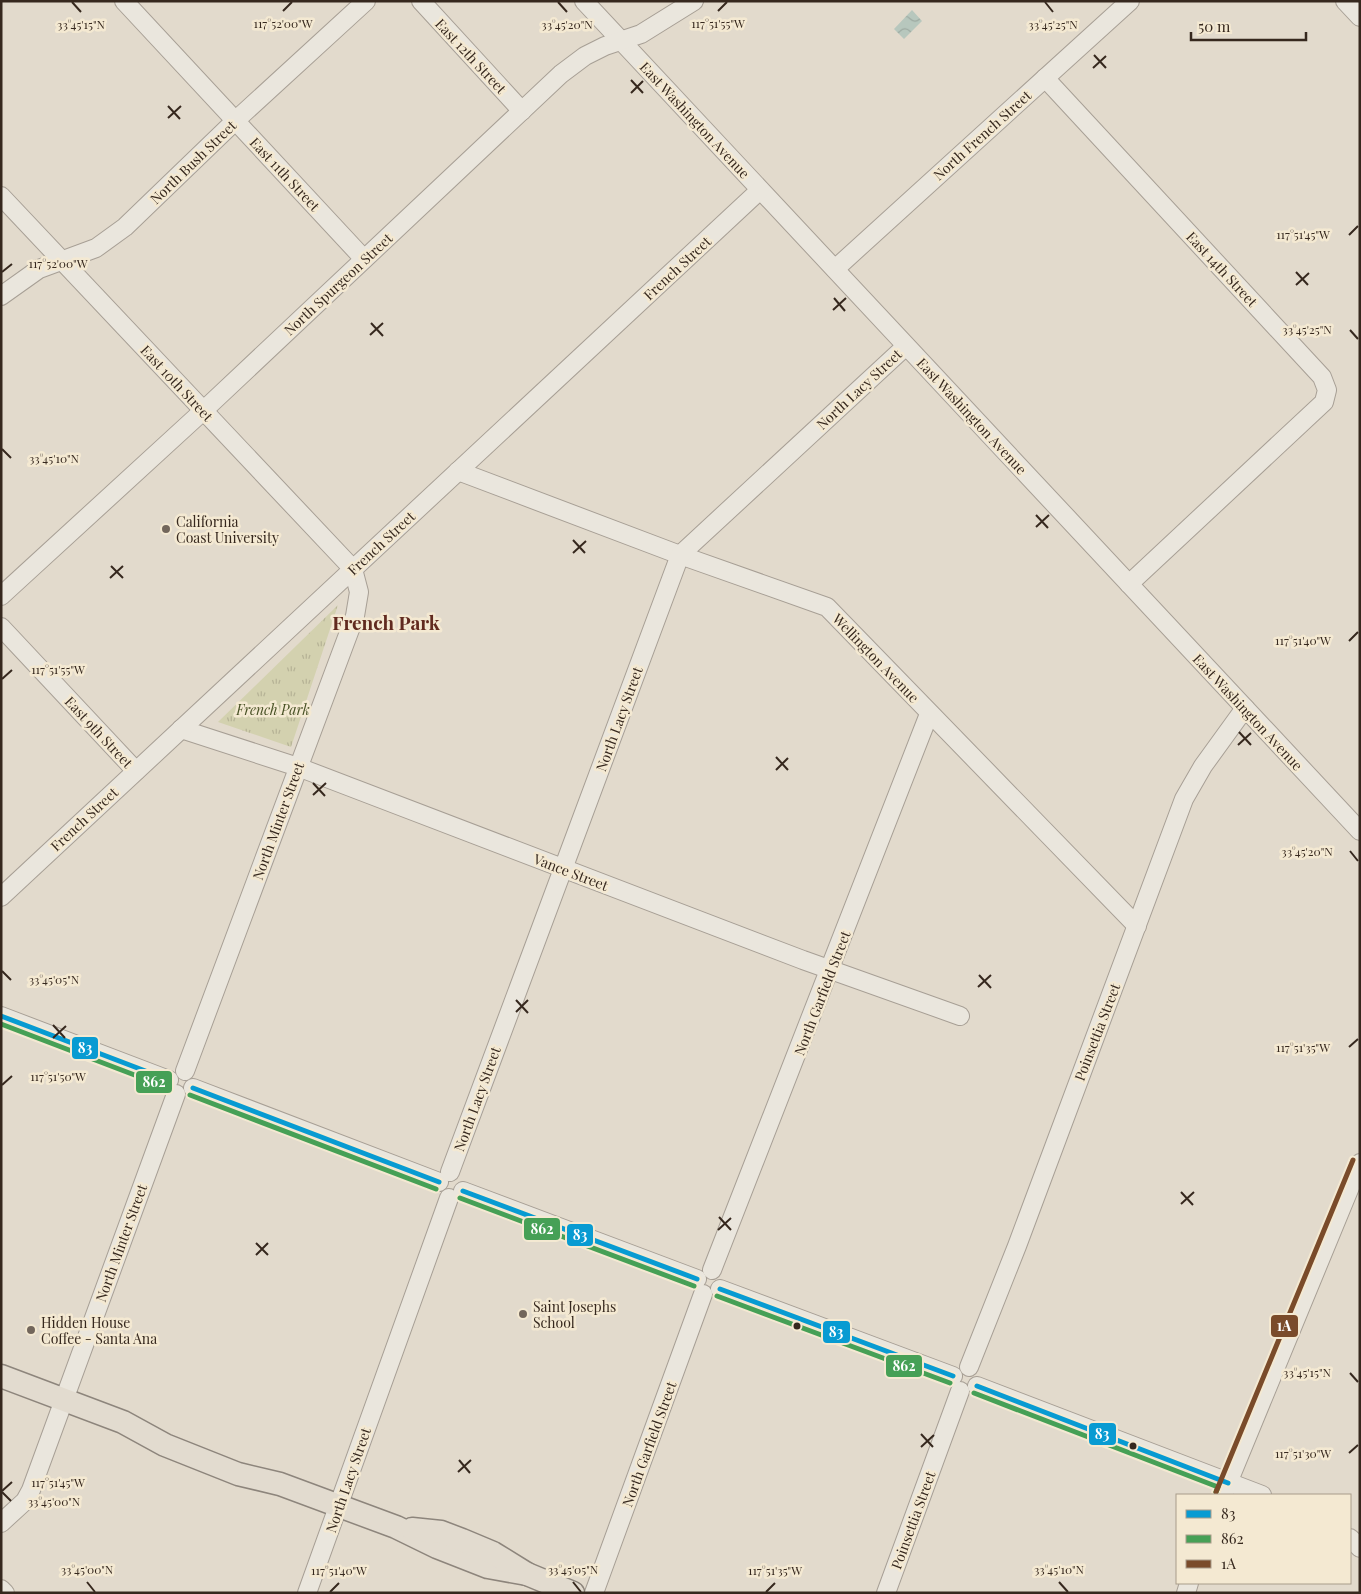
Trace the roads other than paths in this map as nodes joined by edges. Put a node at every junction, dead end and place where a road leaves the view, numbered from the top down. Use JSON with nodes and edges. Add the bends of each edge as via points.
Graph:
{"nodes":[{"id":1,"x":124,"y":1,"type":"edge"},
{"id":2,"x":366,"y":1,"type":"edge"},
{"id":3,"x":421,"y":1,"type":"edge"},
{"id":4,"x":584,"y":1,"type":"edge"},
{"id":5,"x":694,"y":1,"type":"edge"},
{"id":6,"x":1130,"y":1,"type":"edge"},
{"id":7,"x":1346,"y":1,"type":"edge"},
{"id":8,"x":1360,"y":17,"type":"edge"},
{"id":9,"x":622,"y":42,"type":"junction"},
{"id":10,"x":1045,"y":78,"type":"junction"},
{"id":11,"x":522,"y":111,"type":"junction"},
{"id":12,"x":235,"y":121,"type":"junction"},
{"id":13,"x":760,"y":190,"type":"junction"},
{"id":14,"x":1,"y":196,"type":"edge"},
{"id":15,"x":364,"y":259,"type":"junction"},
{"id":16,"x":63,"y":262,"type":"junction"},
{"id":17,"x":834,"y":269,"type":"junction"},
{"id":18,"x":1,"y":296,"type":"edge"},
{"id":19,"x":906,"y":346,"type":"junction"},
{"id":20,"x":204,"y":410,"type":"junction"},
{"id":21,"x":458,"y":471,"type":"junction"},
{"id":22,"x":680,"y":555,"type":"junction"},
{"id":23,"x":353,"y":569,"type":"junction"},
{"id":24,"x":1129,"y":584,"type":"junction"},
{"id":25,"x":1,"y":596,"type":"edge"},
{"id":26,"x":1,"y":627,"type":"edge"},
{"id":27,"x":1245,"y":708,"type":"junction"},
{"id":28,"x":929,"y":714,"type":"junction"},
{"id":29,"x":181,"y":729,"type":"junction"},
{"id":30,"x":298,"y":767,"type":"junction"},
{"id":31,"x":136,"y":771,"type":"junction"},
{"id":32,"x":1360,"y":830,"type":"edge"},
{"id":33,"x":563,"y":868,"type":"junction"},
{"id":34,"x":1,"y":897,"type":"edge"},
{"id":35,"x":1137,"y":926,"type":"junction"},
{"id":36,"x":831,"y":971,"type":"junction"},
{"id":37,"x":1,"y":1016,"type":"edge"},
{"id":38,"x":960,"y":1016,"type":"dead end"},
{"id":39,"x":185,"y":1071,"type":"junction"},
{"id":40,"x":172,"y":1087,"type":"junction"},
{"id":41,"x":193,"y":1088,"type":"junction"},
{"id":42,"x":1360,"y":1163,"type":"edge"},
{"id":43,"x":444,"y":1177,"type":"junction"},
{"id":44,"x":1356,"y":1183,"type":"edge"},
{"id":45,"x":456,"y":1194,"type":"junction"},
{"id":46,"x":712,"y":1270,"type":"junction"},
{"id":47,"x":700,"y":1287,"type":"junction"},
{"id":48,"x":720,"y":1289,"type":"junction"},
{"id":49,"x":969,"y":1367,"type":"junction"},
{"id":50,"x":1,"y":1376,"type":"edge"},
{"id":51,"x":956,"y":1383,"type":"junction"},
{"id":52,"x":977,"y":1386,"type":"junction"},
{"id":53,"x":63,"y":1399,"type":"junction"},
{"id":54,"x":1226,"y":1489,"type":"edge"},
{"id":55,"x":1256,"y":1494,"type":"edge"},
{"id":56,"x":339,"y":1506,"type":"junction"},
{"id":57,"x":1,"y":1523,"type":"edge"},
{"id":58,"x":1,"y":1589,"type":"edge"},
{"id":59,"x":5,"y":1593,"type":"edge"},
{"id":60,"x":307,"y":1593,"type":"edge"},
{"id":61,"x":573,"y":1593,"type":"edge"},
{"id":62,"x":594,"y":1593,"type":"edge"},
{"id":63,"x":886,"y":1593,"type":"edge"}],
"edges":[{"from":1,"to":12,"type":"street","name":"East 11th Street"},
{"from":2,"to":12,"type":"street","name":"North Bush Street"},
{"from":3,"to":11,"type":"street","name":"East 12th Street"},
{"from":4,"to":9,"type":"street","name":"East Washington Avenue"},
{"from":5,"to":9,"type":"street","name":"North Spurgeon Street"},
{"from":6,"to":10,"type":"street","name":"North French Street"},
{"from":7,"to":8,"type":"street"},
{"from":9,"to":11,"type":"street","name":"North Spurgeon Street","via":[[585,56]]},
{"from":9,"to":13,"type":"street","name":"East Washington Avenue"},
{"from":10,"to":17,"type":"street","name":"North French Street"},
{"from":10,"to":24,"type":"street","name":"East 14th Street","via":[[1322,377],[1327,390],[1324,402]]},
{"from":11,"to":15,"type":"street","name":"North Spurgeon Street"},
{"from":12,"to":15,"type":"street","name":"East 11th Street"},
{"from":12,"to":16,"type":"street","name":"North Bush Street","via":[[125,227],[96,248]]},
{"from":13,"to":17,"type":"street","name":"East Washington Avenue"},
{"from":13,"to":21,"type":"street","name":"French Street"},
{"from":14,"to":16,"type":"street","name":"East 10th Street"},
{"from":15,"to":20,"type":"street","name":"North Spurgeon Street"},
{"from":16,"to":18,"type":"street","name":"North Bush Street","via":[[38,269]]},
{"from":16,"to":20,"type":"street","name":"East 10th Street"},
{"from":17,"to":19,"type":"street","name":"East Washington Avenue"},
{"from":19,"to":22,"type":"street","name":"North Lacy Street"},
{"from":19,"to":24,"type":"street","name":"East Washington Avenue"},
{"from":20,"to":23,"type":"street","name":"East 10th Street"},
{"from":20,"to":25,"type":"street","name":"North Spurgeon Street"},
{"from":21,"to":22,"type":"street","name":"Wellington Avenue"},
{"from":21,"to":23,"type":"street","name":"French Street"},
{"from":22,"to":28,"type":"street","name":"Wellington Avenue","via":[[827,607]]},
{"from":22,"to":33,"type":"street","name":"North Lacy Street"},
{"from":23,"to":29,"type":"street","name":"French Street"},
{"from":23,"to":30,"type":"street","name":"North Minter Street","via":[[359,592],[355,616]]},
{"from":24,"to":27,"type":"street","name":"East Washington Avenue"},
{"from":26,"to":31,"type":"street","name":"East 9th Street"},
{"from":27,"to":32,"type":"street","name":"East Washington Avenue"},
{"from":27,"to":35,"type":"street","name":"Poinsettia Street","via":[[1184,799]]},
{"from":28,"to":35,"type":"street","name":"Wellington Avenue"},
{"from":28,"to":36,"type":"street","name":"North Garfield Street"},
{"from":29,"to":30,"type":"street","name":"Vance Street"},
{"from":29,"to":31,"type":"street","name":"French Street"},
{"from":30,"to":33,"type":"street","name":"Vance Street"},
{"from":30,"to":39,"type":"street","name":"North Minter Street"},
{"from":31,"to":34,"type":"street","name":"French Street"},
{"from":33,"to":36,"type":"street","name":"Vance Street"},
{"from":33,"to":43,"type":"street","name":"North Lacy Street"},
{"from":35,"to":49,"type":"street","name":"Poinsettia Street"},
{"from":36,"to":38,"type":"street","name":"Vance Street"},
{"from":36,"to":46,"type":"street","name":"North Garfield Street"},
{"from":37,"to":40,"type":"street"},
{"from":39,"to":40,"type":"street","via":[[175,1072]]},
{"from":39,"to":41,"type":"street","via":[[193,1078]]},
{"from":40,"to":41,"type":"street","via":[[186,1095]]},
{"from":40,"to":53,"type":"street","name":"North Minter Street"},
{"from":41,"to":43,"type":"street"},
{"from":42,"to":44,"type":"street"},
{"from":43,"to":45,"type":"street","via":[[460,1176],[463,1180]]},
{"from":44,"to":54,"type":"street"},
{"from":45,"to":47,"type":"street"},
{"from":45,"to":56,"type":"street","name":"North Lacy Street"},
{"from":46,"to":47,"type":"street","via":[[703,1272]]},
{"from":46,"to":48,"type":"street","via":[[721,1278]]},
{"from":47,"to":48,"type":"street","via":[[713,1295]]},
{"from":47,"to":62,"type":"street","name":"North Garfield Street"},
{"from":48,"to":51,"type":"street"},
{"from":49,"to":51,"type":"street","via":[[959,1368]]},
{"from":49,"to":52,"type":"street","via":[[977,1374]]},
{"from":50,"to":53,"type":"main road"},
{"from":51,"to":52,"type":"street","via":[[970,1392]]},
{"from":51,"to":63,"type":"street","name":"Poinsettia Street"},
{"from":52,"to":54,"type":"street"},
{"from":53,"to":56,"type":"main road","via":[[123,1422],[160,1428],[239,1458],[280,1484]]},
{"from":53,"to":57,"type":"street","name":"North Minter Street","via":[[32,1490]]},
{"from":54,"to":55,"type":"street"},
{"from":56,"to":60,"type":"street","name":"North Lacy Street"},
{"from":56,"to":61,"type":"main road","via":[[488,1567],[528,1574]]},
{"from":58,"to":59,"type":"street"}]}
